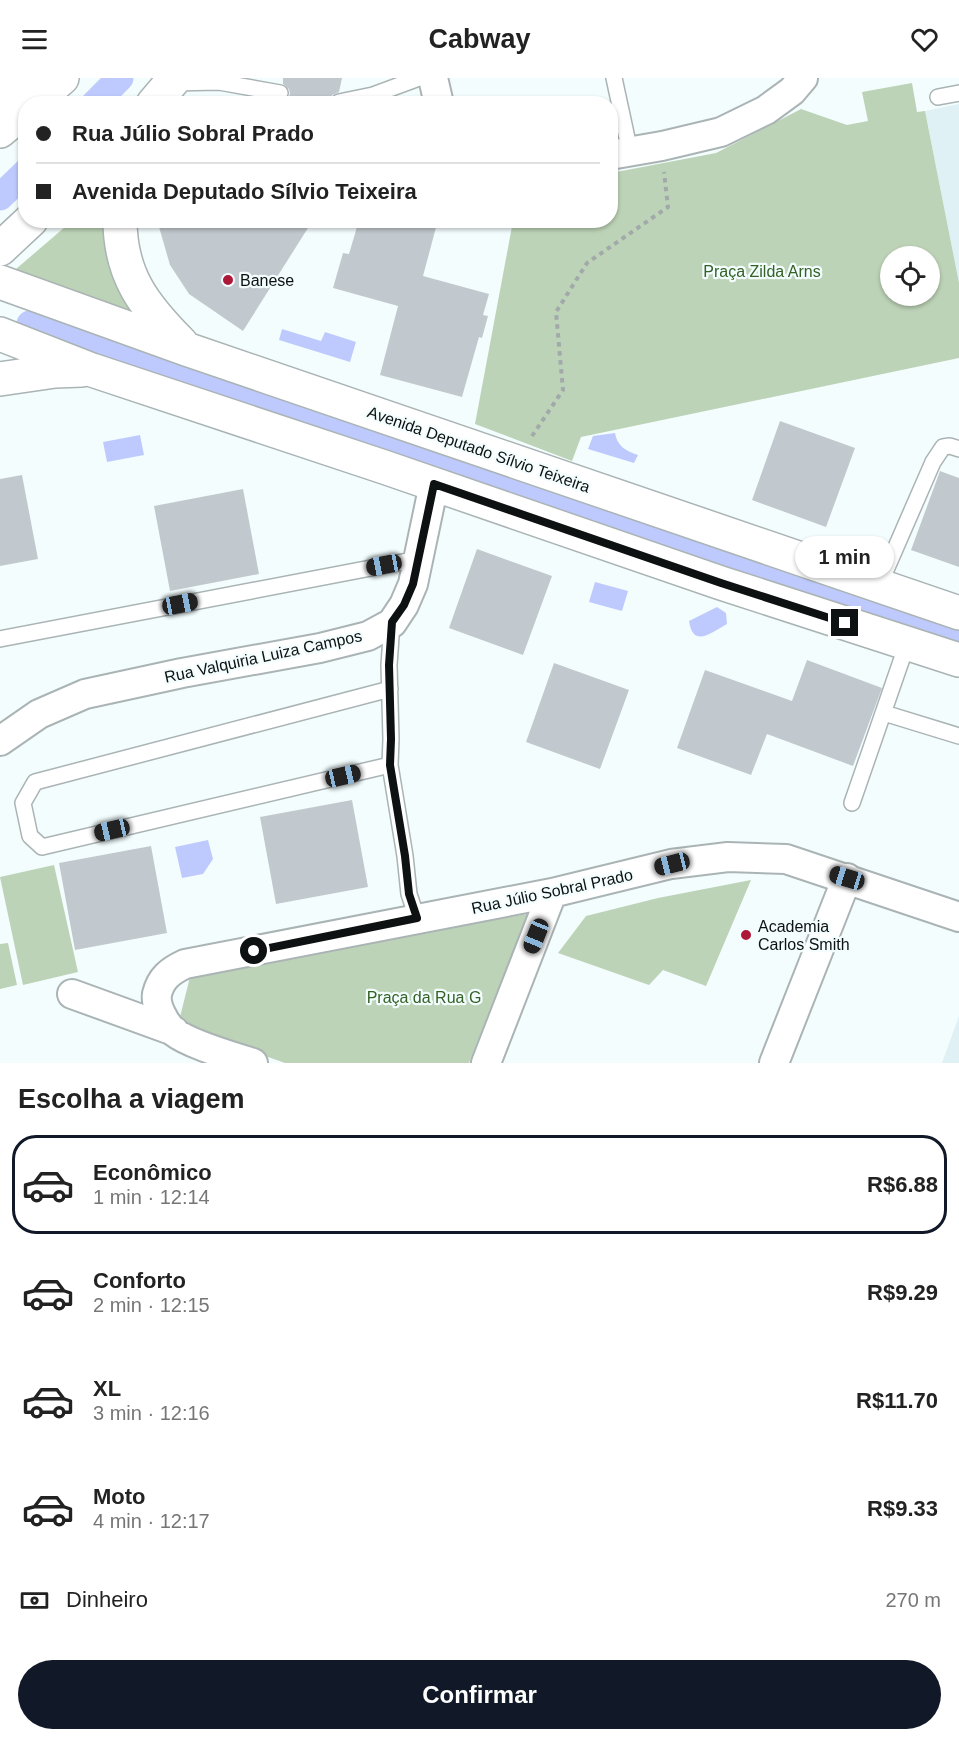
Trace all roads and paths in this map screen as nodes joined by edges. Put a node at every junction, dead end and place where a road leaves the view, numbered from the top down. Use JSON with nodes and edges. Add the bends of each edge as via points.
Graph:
{"nodes":[{"id":1,"x":35,"y":78,"type":"edge"},
{"id":2,"x":62,"y":78,"type":"edge"},
{"id":3,"x":419,"y":78,"type":"edge"},
{"id":4,"x":432,"y":78,"type":"edge"},
{"id":5,"x":614,"y":78,"type":"edge"},
{"id":6,"x":804,"y":78,"type":"edge"},
{"id":7,"x":167,"y":88,"type":"edge"},
{"id":8,"x":280,"y":93,"type":"dead end"},
{"id":9,"x":959,"y":93,"type":"edge"},
{"id":10,"x":0,"y":94,"type":"edge"},
{"id":11,"x":41,"y":96,"type":"edge"},
{"id":12,"x":368,"y":96,"type":"edge"},
{"id":13,"x":437,"y":96,"type":"edge"},
{"id":14,"x":615,"y":96,"type":"edge"},
{"id":15,"x":938,"y":97,"type":"dead end"},
{"id":16,"x":18,"y":116,"type":"edge"},
{"id":17,"x":618,"y":128,"type":"edge"},
{"id":18,"x":0,"y":131,"type":"edge"},
{"id":19,"x":662,"y":146,"type":"junction"},
{"id":20,"x":620,"y":153,"type":"edge"},
{"id":21,"x":22,"y":228,"type":"edge"},
{"id":22,"x":120,"y":228,"type":"edge"},
{"id":23,"x":0,"y":249,"type":"edge"},
{"id":24,"x":0,"y":282,"type":"edge"},
{"id":25,"x":0,"y":334,"type":"edge"},
{"id":26,"x":186,"y":348,"type":"junction"},
{"id":27,"x":92,"y":370,"type":"junction"},
{"id":28,"x":0,"y":379,"type":"edge"},
{"id":29,"x":959,"y":449,"type":"edge"},
{"id":30,"x":514,"y":461,"type":"junction"},
{"id":31,"x":434,"y":484,"type":"junction"},
{"id":32,"x":418,"y":559,"type":"junction"},
{"id":33,"x":879,"y":586,"type":"junction"},
{"id":34,"x":959,"y":613,"type":"edge"},
{"id":35,"x":392,"y":622,"type":"junction"},
{"id":36,"x":0,"y":639,"type":"edge"},
{"id":37,"x":907,"y":644,"type":"junction"},
{"id":38,"x":959,"y":660,"type":"edge"},
{"id":39,"x":390,"y":689,"type":"junction"},
{"id":40,"x":884,"y":713,"type":"junction"},
{"id":41,"x":959,"y":736,"type":"edge"},
{"id":42,"x":0,"y":741,"type":"edge"},
{"id":43,"x":390,"y":765,"type":"junction"},
{"id":44,"x":852,"y":803,"type":"dead end"},
{"id":45,"x":847,"y":878,"type":"junction"},
{"id":46,"x":552,"y":893,"type":"junction"},
{"id":47,"x":959,"y":917,"type":"edge"},
{"id":48,"x":417,"y":918,"type":"junction"},
{"id":49,"x":72,"y":994,"type":"dead end"},
{"id":50,"x":174,"y":1031,"type":"junction"},
{"id":51,"x":253,"y":1063,"type":"edge"},
{"id":52,"x":486,"y":1063,"type":"edge"},
{"id":53,"x":774,"y":1063,"type":"edge"}],
"edges":[{"from":1,"to":10,"type":"main road"},
{"from":2,"to":11,"type":"main road"},
{"from":3,"to":12,"type":"lane"},
{"from":4,"to":13,"type":"street"},
{"from":5,"to":14,"type":"lane"},
{"from":6,"to":19,"type":"street","via":[[766,110],[722,132]]},
{"from":7,"to":8,"type":"lane","via":[[219,82]]},
{"from":9,"to":15,"type":"lane"},
{"from":16,"to":18,"type":"main road"},
{"from":17,"to":20,"type":"lane"},
{"from":19,"to":20,"type":"street"},
{"from":19,"to":30,"type":"path","via":[[668,207],[587,263],[556,312],[563,390]]},
{"from":21,"to":23,"type":"main road"},
{"from":22,"to":26,"type":"main road","via":[[127,271],[140,295]]},
{"from":24,"to":26,"type":"main road","name":"Avenida Deputado Sílvio Teixeira"},
{"from":25,"to":27,"type":"main road"},
{"from":26,"to":30,"type":"main road","name":"Avenida Deputado Sílvio Teixeira"},
{"from":27,"to":28,"type":"main road"},
{"from":27,"to":31,"type":"main road"},
{"from":29,"to":33,"type":"lane","via":[[943,447],[933,462]]},
{"from":30,"to":33,"type":"main road","name":"Avenida Deputado Sílvio Teixeira"},
{"from":31,"to":32,"type":"street","name":"Rua Valquiria Luiza Campos"},
{"from":31,"to":37,"type":"main road"},
{"from":32,"to":35,"type":"street","name":"Rua Valquiria Luiza Campos","via":[[413,584]]},
{"from":32,"to":36,"type":"lane"},
{"from":33,"to":34,"type":"main road","name":"Avenida Deputado Sílvio Teixeira"},
{"from":35,"to":39,"type":"lane"},
{"from":35,"to":42,"type":"street","name":"Rua Valquiria Luiza Campos","via":[[368,636],[320,648],[85,694],[39,714]]},
{"from":37,"to":38,"type":"main road"},
{"from":37,"to":40,"type":"lane"},
{"from":39,"to":43,"type":"lane"},
{"from":39,"to":43,"type":"lane","via":[[35,782],[23,803],[30,836],[42,847]]},
{"from":40,"to":41,"type":"lane"},
{"from":40,"to":44,"type":"lane"},
{"from":43,"to":48,"type":"lane","via":[[409,894]]},
{"from":45,"to":46,"type":"street","name":"Rua Júlio Sobral Prado","via":[[786,860],[728,857],[672,864]]},
{"from":45,"to":47,"type":"street","name":"Rua Júlio Sobral Prado"},
{"from":45,"to":53,"type":"street"},
{"from":46,"to":48,"type":"street","name":"Rua Júlio Sobral Prado"},
{"from":46,"to":52,"type":"street"},
{"from":48,"to":50,"type":"street","name":"Rua Júlio Sobral Prado","via":[[185,964],[169,972],[156,997],[159,1011]]},
{"from":49,"to":50,"type":"street"},
{"from":50,"to":51,"type":"street"}]}
